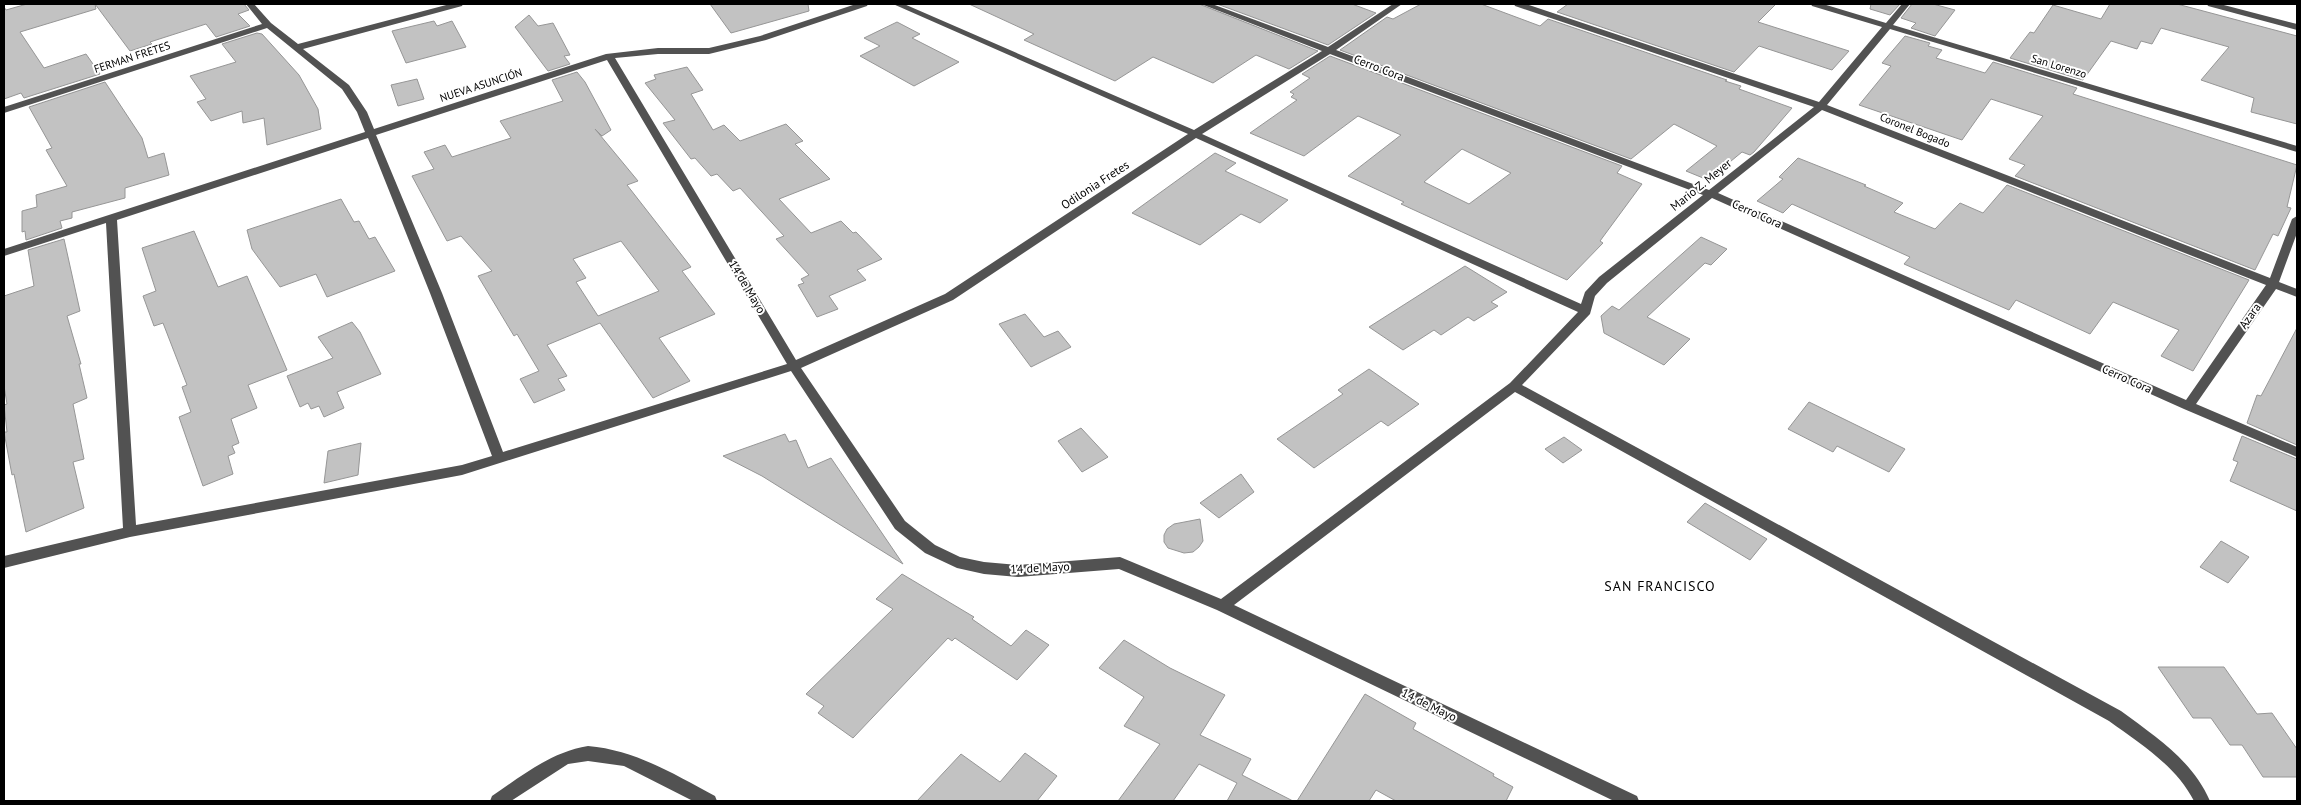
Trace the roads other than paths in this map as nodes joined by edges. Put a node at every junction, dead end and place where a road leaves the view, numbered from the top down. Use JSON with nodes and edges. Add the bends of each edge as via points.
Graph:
{"nodes":[{"id":1,"x":250,"y":4,"type":"edge"},
{"id":2,"x":459,"y":4,"type":"edge"},
{"id":3,"x":864,"y":4,"type":"edge"},
{"id":4,"x":897,"y":4,"type":"edge"},
{"id":5,"x":1205,"y":4,"type":"edge"},
{"id":6,"x":1398,"y":4,"type":"edge"},
{"id":7,"x":1518,"y":4,"type":"edge"},
{"id":8,"x":1815,"y":4,"type":"edge"},
{"id":9,"x":1906,"y":4,"type":"edge"},
{"id":10,"x":2211,"y":4,"type":"edge"},
{"id":11,"x":268,"y":25,"type":"junction"},
{"id":12,"x":1888,"y":27,"type":"junction"},
{"id":13,"x":2297,"y":27,"type":"edge"},
{"id":14,"x":295,"y":48,"type":"junction"},
{"id":15,"x":1330,"y":50,"type":"junction"},
{"id":16,"x":608,"y":56,"type":"junction"},
{"id":17,"x":1822,"y":106,"type":"junction"},
{"id":18,"x":4,"y":110,"type":"edge"},
{"id":19,"x":369,"y":134,"type":"junction"},
{"id":20,"x":1196,"y":134,"type":"junction"},
{"id":21,"x":2297,"y":149,"type":"edge"},
{"id":22,"x":1711,"y":194,"type":"junction"},
{"id":23,"x":110,"y":217,"type":"junction"},
{"id":24,"x":2297,"y":219,"type":"edge"},
{"id":25,"x":4,"y":253,"type":"edge"},
{"id":26,"x":2273,"y":284,"type":"junction"},
{"id":27,"x":2297,"y":293,"type":"edge"},
{"id":28,"x":1586,"y":311,"type":"junction"},
{"id":29,"x":794,"y":366,"type":"junction"},
{"id":30,"x":1514,"y":386,"type":"junction"},
{"id":31,"x":2188,"y":406,"type":"junction"},
{"id":32,"x":2297,"y":452,"type":"edge"},
{"id":33,"x":499,"y":458,"type":"junction"},
{"id":34,"x":130,"y":532,"type":"junction"},
{"id":35,"x":4,"y":562,"type":"edge"},
{"id":36,"x":1222,"y":606,"type":"junction"},
{"id":37,"x":498,"y":801,"type":"edge"},
{"id":38,"x":709,"y":801,"type":"edge"},
{"id":39,"x":1631,"y":801,"type":"edge"},
{"id":40,"x":2202,"y":801,"type":"edge"}],
"edges":[{"from":1,"to":11,"type":"street"},
{"from":2,"to":14,"type":"street"},
{"from":3,"to":16,"type":"street","name":"NUEVA ASUNCIÓN","via":[[763,38],[708,51]]},
{"from":4,"to":20,"type":"street"},
{"from":5,"to":15,"type":"street","name":"Cerro Cora"},
{"from":6,"to":15,"type":"street","name":"Odilonia Fretes"},
{"from":7,"to":17,"type":"street","name":"Coronel Bogado"},
{"from":8,"to":12,"type":"street","name":"San Lorenzo"},
{"from":9,"to":12,"type":"street","name":"Mario Z. Meyer"},
{"from":10,"to":13,"type":"street"},
{"from":11,"to":14,"type":"street"},
{"from":11,"to":18,"type":"street","name":"FERMAN FRETES"},
{"from":12,"to":17,"type":"street","name":"Mario Z. Meyer"},
{"from":12,"to":21,"type":"street","name":"San Lorenzo"},
{"from":14,"to":19,"type":"street","via":[[346,87],[362,112]]},
{"from":15,"to":20,"type":"street","name":"Odilonia Fretes"},
{"from":15,"to":22,"type":"street","name":"Cerro Cora"},
{"from":16,"to":19,"type":"street","name":"NUEVA ASUNCIÓN"},
{"from":16,"to":29,"type":"street","name":"14 de Mayo"},
{"from":17,"to":22,"type":"street","name":"Mario Z. Meyer"},
{"from":17,"to":26,"type":"street","name":"Coronel Bogado"},
{"from":19,"to":23,"type":"street","name":"NUEVA ASUNCIÓN"},
{"from":19,"to":33,"type":"street","via":[[436,293]]},
{"from":20,"to":28,"type":"street"},
{"from":20,"to":29,"type":"street","name":"Odilonia Fretes","via":[[949,296]]},
{"from":22,"to":28,"type":"street","name":"Mario Z. Meyer","via":[[1603,280],[1589,295]]},
{"from":22,"to":31,"type":"street","name":"Cerro Cora"},
{"from":23,"to":25,"type":"street","name":"NUEVA ASUNCIÓN"},
{"from":23,"to":34,"type":"street"},
{"from":24,"to":26,"type":"street","name":"Azara"},
{"from":26,"to":27,"type":"street","name":"Coronel Bogado"},
{"from":26,"to":31,"type":"street","name":"Azara"},
{"from":28,"to":30,"type":"street","name":"Mario Z. Meyer"},
{"from":29,"to":33,"type":"street","name":"Odilonia Fretes"},
{"from":29,"to":36,"type":"street","name":"14 de Mayo","via":[[900,525],[930,549],[957,562],[1018,571],[1120,563]]},
{"from":30,"to":36,"type":"street","name":"Mario Z. Meyer"},
{"from":30,"to":40,"type":"street","via":[[2115,716],[2181,770],[2196,787]]},
{"from":31,"to":32,"type":"street","name":"Cerro Cora"},
{"from":33,"to":34,"type":"street","name":"Odilonia Fretes","via":[[462,470]]},
{"from":34,"to":35,"type":"street","name":"Odilonia Fretes"},
{"from":36,"to":39,"type":"street","name":"14 de Mayo"},
{"from":37,"to":38,"type":"street","via":[[569,756],[606,753]]}]}
